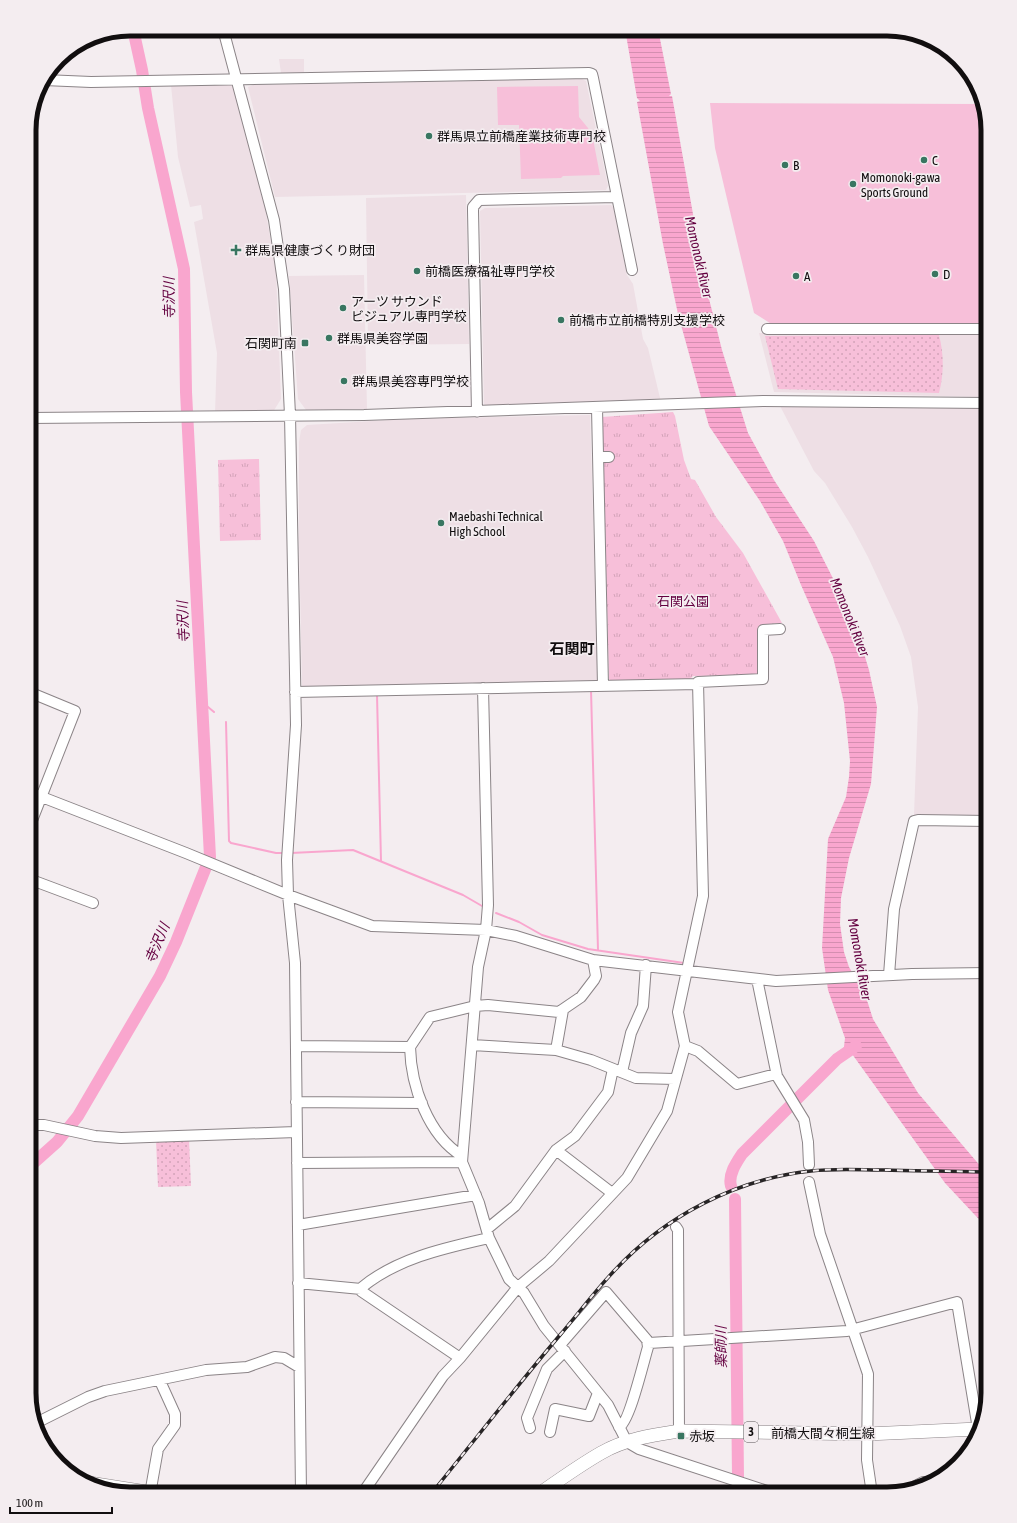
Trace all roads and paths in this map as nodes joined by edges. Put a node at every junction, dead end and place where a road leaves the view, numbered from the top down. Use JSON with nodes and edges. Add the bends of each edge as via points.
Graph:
{"nodes":[{"id":1,"x":225,"y":36,"type":"edge"},
{"id":2,"x":51,"y":80,"type":"edge"},
{"id":3,"x":238,"y":80,"type":"junction"},
{"id":4,"x":617,"y":197,"type":"junction"},
{"id":5,"x":632,"y":270,"type":"dead end"},
{"id":6,"x":767,"y":329,"type":"dead end"},
{"id":7,"x":981,"y":329,"type":"edge"},
{"id":8,"x":981,"y":403,"type":"edge"},
{"id":9,"x":598,"y":408,"type":"junction"},
{"id":10,"x":477,"y":412,"type":"junction"},
{"id":11,"x":290,"y":415,"type":"junction"},
{"id":12,"x":36,"y":418,"type":"edge"},
{"id":13,"x":598,"y":457,"type":"junction"},
{"id":14,"x":609,"y":457,"type":"dead end"},
{"id":15,"x":780,"y":629,"type":"dead end"},
{"id":16,"x":698,"y":684,"type":"junction"},
{"id":17,"x":603,"y":686,"type":"junction"},
{"id":18,"x":483,"y":688,"type":"junction"},
{"id":19,"x":295,"y":692,"type":"junction"},
{"id":20,"x":36,"y":695,"type":"edge"},
{"id":21,"x":36,"y":794,"type":"edge"},
{"id":22,"x":42,"y":796,"type":"junction"},
{"id":23,"x":36,"y":811,"type":"edge"},
{"id":24,"x":981,"y":821,"type":"edge"},
{"id":25,"x":36,"y":882,"type":"edge"},
{"id":26,"x":288,"y":895,"type":"junction"},
{"id":27,"x":93,"y":903,"type":"dead end"},
{"id":28,"x":486,"y":930,"type":"junction"},
{"id":29,"x":593,"y":960,"type":"junction"},
{"id":30,"x":646,"y":965,"type":"junction"},
{"id":31,"x":688,"y":970,"type":"junction"},
{"id":32,"x":981,"y":973,"type":"edge"},
{"id":33,"x":885,"y":975,"type":"junction"},
{"id":34,"x":756,"y":979,"type":"junction"},
{"id":35,"x":475,"y":1006,"type":"junction"},
{"id":36,"x":563,"y":1010,"type":"junction"},
{"id":37,"x":472,"y":1045,"type":"junction"},
{"id":38,"x":296,"y":1046,"type":"junction"},
{"id":39,"x":685,"y":1046,"type":"junction"},
{"id":40,"x":410,"y":1047,"type":"junction"},
{"id":41,"x":556,"y":1050,"type":"junction"},
{"id":42,"x":617,"y":1071,"type":"junction"},
{"id":43,"x":776,"y":1074,"type":"junction"},
{"id":44,"x":675,"y":1079,"type":"junction"},
{"id":45,"x":296,"y":1102,"type":"junction"},
{"id":46,"x":422,"y":1103,"type":"junction"},
{"id":47,"x":36,"y":1126,"type":"edge"},
{"id":48,"x":296,"y":1132,"type":"junction"},
{"id":49,"x":556,"y":1150,"type":"junction"},
{"id":50,"x":462,"y":1159,"type":"junction"},
{"id":51,"x":297,"y":1163,"type":"junction"},
{"id":52,"x":809,"y":1165,"type":"dead end"},
{"id":53,"x":809,"y":1182,"type":"dead end"},
{"id":54,"x":612,"y":1193,"type":"junction"},
{"id":55,"x":476,"y":1195,"type":"junction"},
{"id":56,"x":298,"y":1225,"type":"junction"},
{"id":57,"x":676,"y":1227,"type":"dead end"},
{"id":58,"x":488,"y":1234,"type":"junction"},
{"id":59,"x":298,"y":1282,"type":"junction"},
{"id":60,"x":518,"y":1287,"type":"junction"},
{"id":61,"x":361,"y":1289,"type":"junction"},
{"id":62,"x":853,"y":1330,"type":"junction"},
{"id":63,"x":679,"y":1340,"type":"junction"},
{"id":64,"x":648,"y":1343,"type":"junction"},
{"id":65,"x":562,"y":1348,"type":"junction"},
{"id":66,"x":460,"y":1358,"type":"junction"},
{"id":67,"x":299,"y":1367,"type":"junction"},
{"id":68,"x":160,"y":1381,"type":"junction"},
{"id":69,"x":598,"y":1393,"type":"junction"},
{"id":70,"x":40,"y":1420,"type":"edge"},
{"id":71,"x":977,"y":1421,"type":"edge"},
{"id":72,"x":619,"y":1427,"type":"junction"},
{"id":73,"x":530,"y":1428,"type":"dead end"},
{"id":74,"x":974,"y":1429,"type":"edge"},
{"id":75,"x":679,"y":1431,"type":"junction"},
{"id":76,"x":550,"y":1432,"type":"dead end"},
{"id":77,"x":866,"y":1434,"type":"junction"},
{"id":78,"x":627,"y":1442,"type":"junction"},
{"id":79,"x":154,"y":1487,"type":"edge"},
{"id":80,"x":301,"y":1487,"type":"edge"},
{"id":81,"x":367,"y":1487,"type":"edge"},
{"id":82,"x":550,"y":1487,"type":"edge"},
{"id":83,"x":755,"y":1487,"type":"edge"},
{"id":84,"x":871,"y":1487,"type":"edge"}],
"edges":[{"from":1,"to":3,"type":"street"},
{"from":2,"to":3,"type":"street"},
{"from":3,"to":4,"type":"street","via":[[589,73],[593,76]]},
{"from":3,"to":11,"type":"street","via":[[274,220],[280,254]]},
{"from":4,"to":5,"type":"street"},
{"from":4,"to":10,"type":"street","via":[[476,202],[473,211]]},
{"from":6,"to":7,"type":"street"},
{"from":8,"to":9,"type":"street","via":[[756,402]]},
{"from":9,"to":10,"type":"street"},
{"from":9,"to":13,"type":"street"},
{"from":10,"to":11,"type":"street"},
{"from":11,"to":12,"type":"street"},
{"from":11,"to":19,"type":"street"},
{"from":13,"to":14,"type":"street"},
{"from":13,"to":17,"type":"street"},
{"from":15,"to":16,"type":"street","via":[[763,630],[763,679],[700,681]]},
{"from":16,"to":17,"type":"street"},
{"from":16,"to":31,"type":"street","via":[[703,896]]},
{"from":17,"to":18,"type":"street"},
{"from":18,"to":19,"type":"street"},
{"from":18,"to":28,"type":"street","via":[[488,905]]},
{"from":19,"to":26,"type":"street","via":[[296,725],[288,838]]},
{"from":20,"to":22,"type":"street","via":[[75,711]]},
{"from":21,"to":22,"type":"street"},
{"from":22,"to":23,"type":"street"},
{"from":22,"to":26,"type":"street"},
{"from":24,"to":33,"type":"street","via":[[914,822],[894,909]]},
{"from":25,"to":27,"type":"street"},
{"from":26,"to":28,"type":"street","via":[[372,926]]},
{"from":26,"to":38,"type":"street","via":[[296,963]]},
{"from":28,"to":29,"type":"street","via":[[516,936]]},
{"from":28,"to":35,"type":"street","via":[[478,967]]},
{"from":29,"to":30,"type":"street"},
{"from":29,"to":36,"type":"street","via":[[596,976],[594,980],[581,997]]},
{"from":30,"to":31,"type":"street"},
{"from":30,"to":42,"type":"street","via":[[643,1006]]},
{"from":31,"to":34,"type":"street"},
{"from":31,"to":39,"type":"street","via":[[678,1012]]},
{"from":32,"to":33,"type":"street"},
{"from":33,"to":34,"type":"street","via":[[804,980]]},
{"from":34,"to":43,"type":"street"},
{"from":35,"to":36,"type":"street","via":[[558,1012]]},
{"from":35,"to":37,"type":"street"},
{"from":35,"to":40,"type":"street","via":[[430,1017]]},
{"from":36,"to":41,"type":"street"},
{"from":37,"to":41,"type":"street"},
{"from":37,"to":50,"type":"street"},
{"from":38,"to":40,"type":"street"},
{"from":38,"to":45,"type":"street"},
{"from":39,"to":43,"type":"street","via":[[698,1051],[737,1084]]},
{"from":39,"to":44,"type":"street"},
{"from":40,"to":46,"type":"street","via":[[415,1081]]},
{"from":41,"to":42,"type":"street"},
{"from":42,"to":44,"type":"street","via":[[636,1078]]},
{"from":42,"to":49,"type":"street","via":[[608,1092],[576,1136]]},
{"from":43,"to":52,"type":"street","via":[[804,1120]]},
{"from":44,"to":54,"type":"street","via":[[667,1111],[627,1178]]},
{"from":45,"to":46,"type":"street"},
{"from":45,"to":48,"type":"street"},
{"from":46,"to":50,"type":"street","via":[[439,1134]]},
{"from":47,"to":48,"type":"street","via":[[120,1138]]},
{"from":48,"to":51,"type":"street"},
{"from":49,"to":54,"type":"street"},
{"from":49,"to":58,"type":"street","via":[[515,1206]]},
{"from":50,"to":51,"type":"street"},
{"from":50,"to":55,"type":"street"},
{"from":51,"to":56,"type":"street"},
{"from":53,"to":62,"type":"street","via":[[820,1234]]},
{"from":54,"to":60,"type":"street","via":[[549,1260]]},
{"from":55,"to":56,"type":"street"},
{"from":55,"to":58,"type":"street"},
{"from":56,"to":59,"type":"street"},
{"from":57,"to":63,"type":"street"},
{"from":58,"to":60,"type":"street","via":[[509,1279]]},
{"from":58,"to":61,"type":"street","via":[[440,1249],[376,1275]]},
{"from":59,"to":61,"type":"street"},
{"from":59,"to":67,"type":"street"},
{"from":60,"to":65,"type":"street"},
{"from":60,"to":66,"type":"street"},
{"from":61,"to":66,"type":"street"},
{"from":62,"to":63,"type":"street"},
{"from":62,"to":71,"type":"street","via":[[957,1302]]},
{"from":62,"to":77,"type":"street","via":[[866,1366],[869,1384]]},
{"from":63,"to":64,"type":"street"},
{"from":63,"to":75,"type":"street"},
{"from":64,"to":65,"type":"street","via":[[606,1292]]},
{"from":64,"to":72,"type":"street","via":[[630,1410],[624,1423]]},
{"from":65,"to":69,"type":"street"},
{"from":65,"to":73,"type":"street","via":[[547,1369],[527,1418]]},
{"from":66,"to":81,"type":"street","via":[[444,1376]]},
{"from":67,"to":68,"type":"street","via":[[284,1358],[274,1358],[247,1367],[206,1370]]},
{"from":67,"to":80,"type":"street"},
{"from":68,"to":70,"type":"street","via":[[100,1392]]},
{"from":68,"to":79,"type":"street","via":[[175,1414],[175,1425],[158,1449]]},
{"from":69,"to":72,"type":"street","via":[[608,1405]]},
{"from":69,"to":76,"type":"street","via":[[589,1416],[556,1409]]},
{"from":72,"to":78,"type":"street"},
{"from":74,"to":77,"type":"main road","name":"前橋大間々桐生線","number":"3"},
{"from":75,"to":77,"type":"main road","name":"前橋大間々桐生線","number":"3"},
{"from":75,"to":78,"type":"main road","name":"前橋大間々桐生線","number":"3"},
{"from":77,"to":84,"type":"street"},
{"from":78,"to":82,"type":"main road","name":"前橋大間々桐生線","number":"3","via":[[602,1452]]},
{"from":78,"to":83,"type":"street","via":[[639,1449]]}]}
